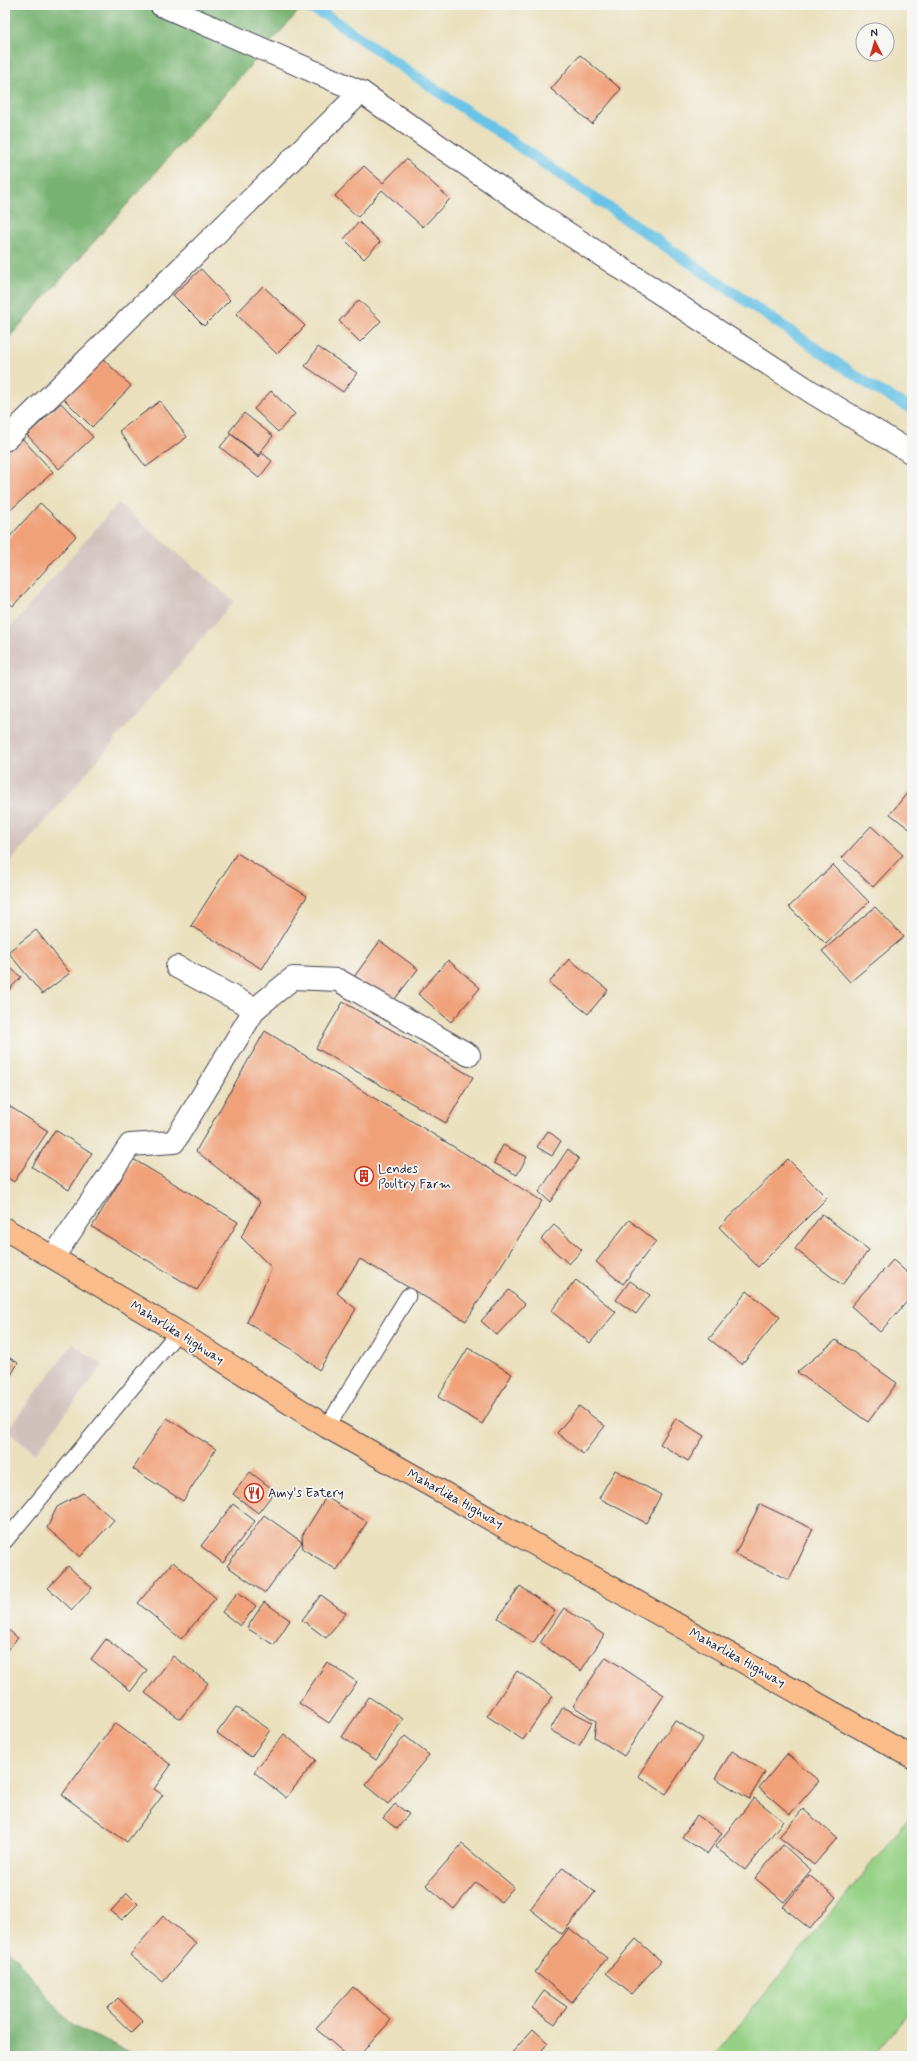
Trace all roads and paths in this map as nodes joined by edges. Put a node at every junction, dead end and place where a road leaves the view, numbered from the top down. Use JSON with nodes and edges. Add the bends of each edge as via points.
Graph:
{"nodes":[{"id":1,"x":161,"y":5,"type":"edge"},
{"id":2,"x":361,"y":92,"type":"junction"},
{"id":3,"x":5,"y":440,"type":"edge"},
{"id":4,"x":912,"y":453,"type":"edge"},
{"id":5,"x":177,"y":967,"type":"dead end"},
{"id":6,"x":255,"y":1009,"type":"junction"},
{"id":7,"x":469,"y":1055,"type":"dead end"},
{"id":8,"x":5,"y":1229,"type":"edge"},
{"id":9,"x":52,"y":1257,"type":"junction"},
{"id":10,"x":408,"y":1296,"type":"dead end"},
{"id":11,"x":178,"y":1332,"type":"junction"},
{"id":12,"x":327,"y":1427,"type":"junction"},
{"id":13,"x":5,"y":1541,"type":"edge"},
{"id":14,"x":912,"y":1757,"type":"edge"}],
"edges":[{"from":1,"to":2,"type":"street"},
{"from":2,"to":3,"type":"street"},
{"from":2,"to":4,"type":"street","via":[[552,222],[813,393]]},
{"from":5,"to":6,"type":"street"},
{"from":6,"to":7,"type":"street","via":[[293,978],[338,980]]},
{"from":6,"to":9,"type":"street","via":[[174,1142],[130,1145]]},
{"from":8,"to":9,"type":"highway","name":"Maharlika Highway"},
{"from":9,"to":11,"type":"highway","name":"Maharlika Highway"},
{"from":10,"to":12,"type":"lane"},
{"from":11,"to":12,"type":"highway","name":"Maharlika Highway"},
{"from":11,"to":13,"type":"lane"},
{"from":12,"to":14,"type":"highway","name":"Maharlika Highway"}]}
